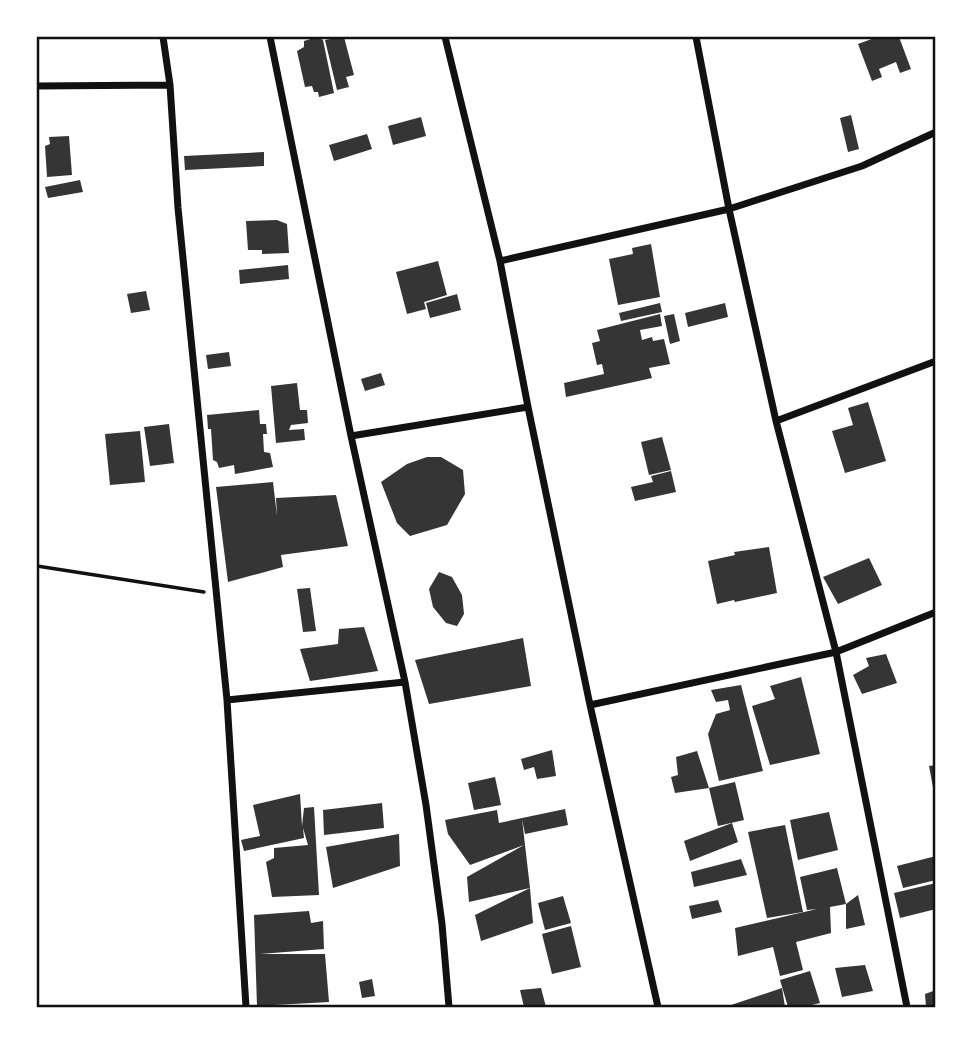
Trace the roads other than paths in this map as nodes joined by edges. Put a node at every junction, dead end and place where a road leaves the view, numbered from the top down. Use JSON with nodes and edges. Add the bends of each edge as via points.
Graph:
{"nodes":[{"id":1,"x":163,"y":37,"type":"edge"},
{"id":2,"x":270,"y":37,"type":"edge"},
{"id":3,"x":445,"y":37,"type":"edge"},
{"id":4,"x":696,"y":37,"type":"edge"},
{"id":5,"x":170,"y":85,"type":"junction"},
{"id":6,"x":37,"y":86,"type":"edge"},
{"id":7,"x":936,"y":132,"type":"edge"},
{"id":8,"x":729,"y":209,"type":"junction"},
{"id":9,"x":500,"y":261,"type":"junction"},
{"id":10,"x":936,"y":361,"type":"edge"},
{"id":11,"x":528,"y":407,"type":"junction"},
{"id":12,"x":776,"y":421,"type":"junction"},
{"id":13,"x":351,"y":436,"type":"junction"},
{"id":14,"x":936,"y":612,"type":"edge"},
{"id":15,"x":836,"y":652,"type":"junction"},
{"id":16,"x":405,"y":682,"type":"junction"},
{"id":17,"x":227,"y":700,"type":"junction"},
{"id":18,"x":590,"y":705,"type":"junction"},
{"id":19,"x":246,"y":1007,"type":"edge"},
{"id":20,"x":449,"y":1007,"type":"edge"},
{"id":21,"x":657,"y":1007,"type":"edge"},
{"id":22,"x":907,"y":1007,"type":"edge"}],
"edges":[{"from":1,"to":5,"type":"street"},
{"from":2,"to":13,"type":"street"},
{"from":3,"to":9,"type":"street"},
{"from":4,"to":8,"type":"street"},
{"from":5,"to":6,"type":"street"},
{"from":5,"to":17,"type":"street"},
{"from":7,"to":8,"type":"street","via":[[862,166]]},
{"from":8,"to":9,"type":"street"},
{"from":8,"to":12,"type":"street"},
{"from":9,"to":11,"type":"street"},
{"from":10,"to":12,"type":"street"},
{"from":11,"to":13,"type":"street"},
{"from":11,"to":18,"type":"street"},
{"from":12,"to":15,"type":"street"},
{"from":13,"to":16,"type":"street"},
{"from":14,"to":15,"type":"street"},
{"from":15,"to":18,"type":"street"},
{"from":15,"to":22,"type":"street"},
{"from":16,"to":17,"type":"street"},
{"from":16,"to":20,"type":"street","via":[[426,804]]},
{"from":17,"to":19,"type":"street"},
{"from":18,"to":21,"type":"street"}]}
